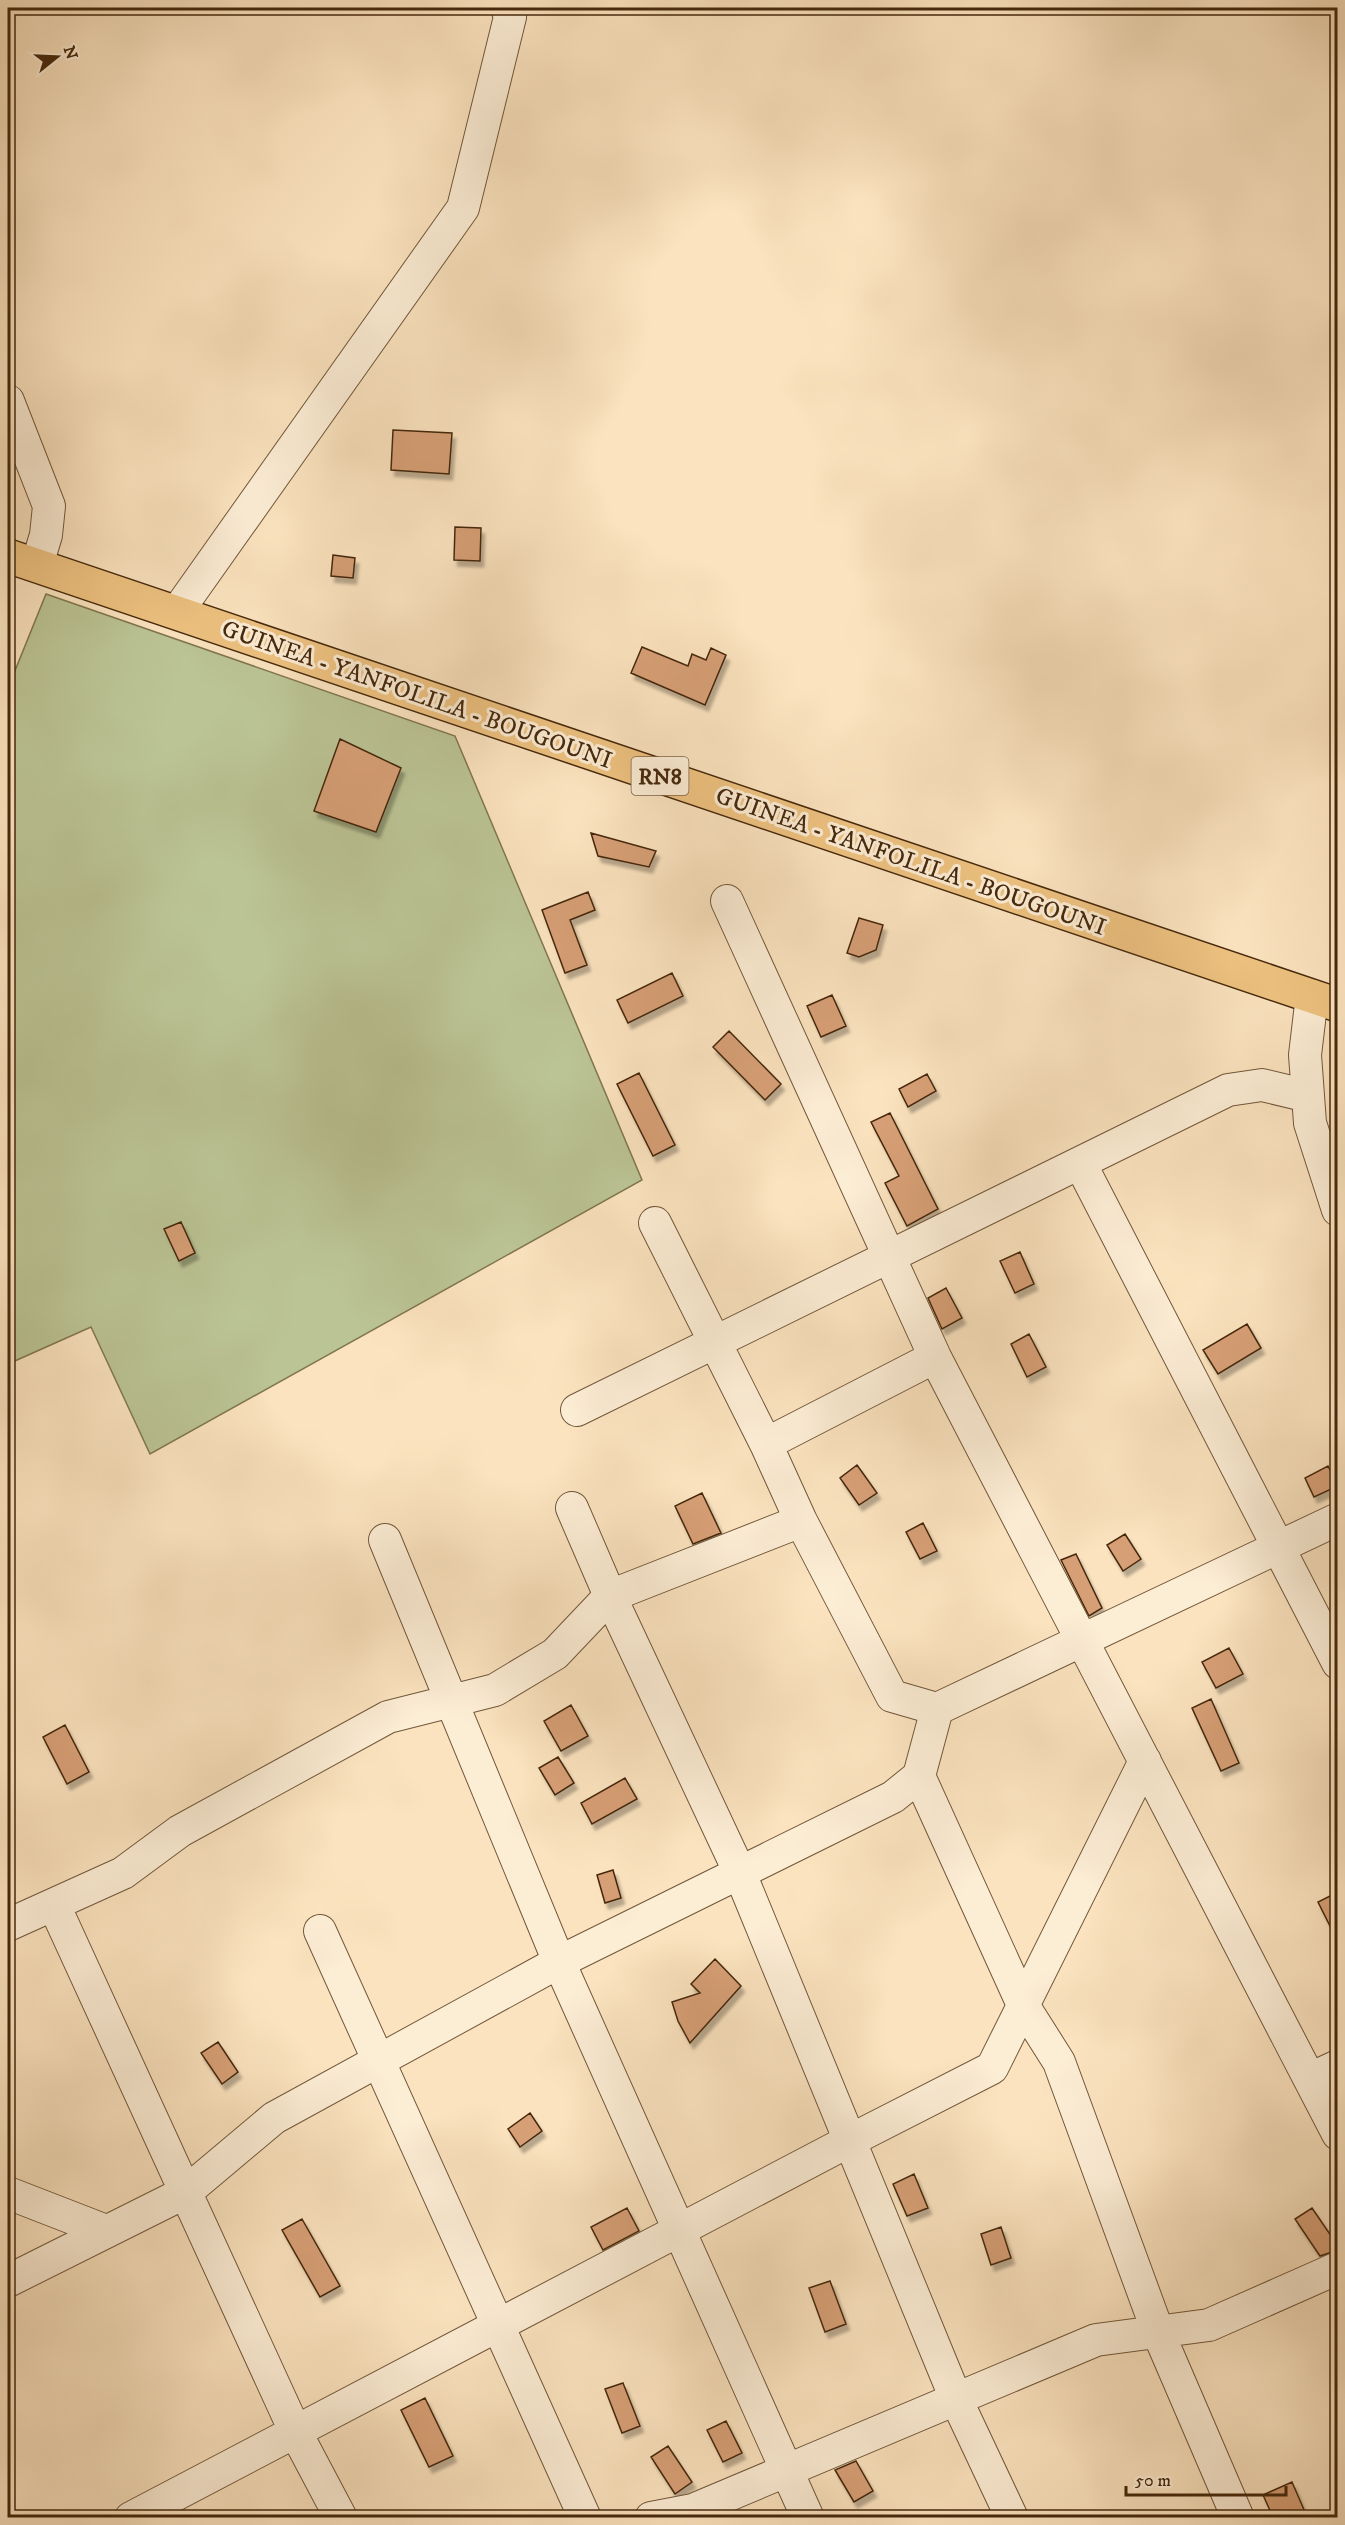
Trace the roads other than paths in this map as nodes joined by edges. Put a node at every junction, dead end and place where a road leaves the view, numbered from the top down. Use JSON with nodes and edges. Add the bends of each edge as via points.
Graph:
{"nodes":[{"id":1,"x":507,"y":8,"type":"edge"},
{"id":2,"x":8,"y":401,"type":"edge"},
{"id":3,"x":22,"y":560,"type":"edge"},
{"id":4,"x":177,"y":612,"type":"junction"},
{"id":5,"x":727,"y":901,"type":"dead end"},
{"id":6,"x":1325,"y":1001,"type":"edge"},
{"id":7,"x":1308,"y":1096,"type":"junction"},
{"id":8,"x":1080,"y":1163,"type":"junction"},
{"id":9,"x":1338,"y":1210,"type":"edge"},
{"id":10,"x":655,"y":1223,"type":"dead end"},
{"id":11,"x":890,"y":1256,"type":"junction"},
{"id":12,"x":715,"y":1342,"type":"junction"},
{"id":13,"x":935,"y":1357,"type":"junction"},
{"id":14,"x":577,"y":1410,"type":"dead end"},
{"id":15,"x":766,"y":1444,"type":"junction"},
{"id":16,"x":572,"y":1508,"type":"dead end"},
{"id":17,"x":1338,"y":1519,"type":"edge"},
{"id":18,"x":801,"y":1521,"type":"junction"},
{"id":19,"x":385,"y":1540,"type":"dead end"},
{"id":20,"x":1277,"y":1548,"type":"junction"},
{"id":21,"x":610,"y":1596,"type":"junction"},
{"id":22,"x":1083,"y":1640,"type":"junction"},
{"id":23,"x":1338,"y":1663,"type":"edge"},
{"id":24,"x":451,"y":1700,"type":"junction"},
{"id":25,"x":937,"y":1709,"type":"junction"},
{"id":26,"x":1145,"y":1761,"type":"junction"},
{"id":27,"x":920,"y":1776,"type":"junction"},
{"id":28,"x":739,"y":1872,"type":"junction"},
{"id":29,"x":54,"y":1905,"type":"junction"},
{"id":30,"x":8,"y":1925,"type":"edge"},
{"id":31,"x":320,"y":1931,"type":"dead end"},
{"id":32,"x":559,"y":1962,"type":"junction"},
{"id":33,"x":1023,"y":2005,"type":"junction"},
{"id":34,"x":380,"y":2060,"type":"junction"},
{"id":35,"x":1338,"y":2066,"type":"edge"},
{"id":36,"x":1310,"y":2079,"type":"junction"},
{"id":37,"x":1338,"y":2134,"type":"edge"},
{"id":38,"x":849,"y":2141,"type":"junction"},
{"id":39,"x":186,"y":2192,"type":"junction"},
{"id":40,"x":8,"y":2193,"type":"edge"},
{"id":41,"x":106,"y":2231,"type":"junction"},
{"id":42,"x":680,"y":2231,"type":"junction"},
{"id":43,"x":1338,"y":2268,"type":"edge"},
{"id":44,"x":8,"y":2281,"type":"edge"},
{"id":45,"x":499,"y":2326,"type":"junction"},
{"id":46,"x":1158,"y":2332,"type":"junction"},
{"id":47,"x":956,"y":2399,"type":"junction"},
{"id":48,"x":295,"y":2431,"type":"junction"},
{"id":49,"x":787,"y":2470,"type":"junction"},
{"id":50,"x":131,"y":2517,"type":"edge"},
{"id":51,"x":341,"y":2517,"type":"edge"},
{"id":52,"x":585,"y":2517,"type":"edge"},
{"id":53,"x":651,"y":2517,"type":"edge"},
{"id":54,"x":808,"y":2517,"type":"edge"},
{"id":55,"x":1012,"y":2517,"type":"edge"},
{"id":56,"x":1238,"y":2517,"type":"edge"}],
"edges":[{"from":1,"to":4,"type":"street","via":[[510,17],[463,208]]},
{"from":2,"to":3,"type":"street","via":[[49,506],[46,535]]},
{"from":3,"to":4,"type":"main road","name":"GUINEA - YANFOLILA - BOUGOUNI","number":"RN8"},
{"from":4,"to":6,"type":"main road","name":"GUINEA - YANFOLILA - BOUGOUNI","number":"RN8"},
{"from":5,"to":11,"type":"street"},
{"from":6,"to":7,"type":"street","via":[[1305,1055]]},
{"from":7,"to":8,"type":"street","via":[[1262,1085],[1228,1090]]},
{"from":7,"to":9,"type":"street","via":[[1310,1123]]},
{"from":8,"to":11,"type":"street"},
{"from":8,"to":20,"type":"street"},
{"from":10,"to":12,"type":"street"},
{"from":11,"to":12,"type":"street"},
{"from":11,"to":13,"type":"street"},
{"from":12,"to":14,"type":"street"},
{"from":12,"to":15,"type":"street"},
{"from":13,"to":15,"type":"street"},
{"from":13,"to":22,"type":"street"},
{"from":15,"to":18,"type":"street"},
{"from":16,"to":21,"type":"street"},
{"from":17,"to":20,"type":"street"},
{"from":18,"to":21,"type":"street"},
{"from":18,"to":25,"type":"street","via":[[892,1696]]},
{"from":19,"to":24,"type":"street"},
{"from":20,"to":22,"type":"street"},
{"from":20,"to":23,"type":"street"},
{"from":21,"to":24,"type":"street","via":[[555,1654],[495,1690]]},
{"from":21,"to":28,"type":"street"},
{"from":22,"to":25,"type":"street"},
{"from":22,"to":26,"type":"street"},
{"from":24,"to":29,"type":"street","via":[[387,1717],[180,1831],[123,1874]]},
{"from":24,"to":32,"type":"street"},
{"from":25,"to":27,"type":"street"},
{"from":26,"to":33,"type":"street"},
{"from":26,"to":36,"type":"street"},
{"from":27,"to":28,"type":"street","via":[[893,1797]]},
{"from":27,"to":33,"type":"street"},
{"from":28,"to":32,"type":"street"},
{"from":28,"to":38,"type":"street"},
{"from":29,"to":30,"type":"street"},
{"from":29,"to":39,"type":"street"},
{"from":31,"to":34,"type":"street"},
{"from":32,"to":34,"type":"street"},
{"from":32,"to":42,"type":"street"},
{"from":33,"to":38,"type":"street","via":[[992,2068]]},
{"from":33,"to":46,"type":"street","via":[[1059,2062]]},
{"from":34,"to":39,"type":"street","via":[[274,2118]]},
{"from":34,"to":45,"type":"street"},
{"from":35,"to":36,"type":"street"},
{"from":36,"to":37,"type":"street"},
{"from":38,"to":42,"type":"street"},
{"from":38,"to":47,"type":"street"},
{"from":39,"to":41,"type":"street"},
{"from":39,"to":48,"type":"street"},
{"from":40,"to":41,"type":"street"},
{"from":41,"to":44,"type":"street"},
{"from":42,"to":45,"type":"street"},
{"from":42,"to":49,"type":"street"},
{"from":43,"to":46,"type":"street","via":[[1209,2325]]},
{"from":45,"to":48,"type":"street"},
{"from":45,"to":52,"type":"street"},
{"from":46,"to":47,"type":"street","via":[[1096,2340]]},
{"from":46,"to":56,"type":"street"},
{"from":47,"to":49,"type":"street"},
{"from":47,"to":55,"type":"street"},
{"from":48,"to":50,"type":"street"},
{"from":48,"to":51,"type":"street"},
{"from":49,"to":53,"type":"street","via":[[693,2510]]},
{"from":49,"to":54,"type":"street"}]}
